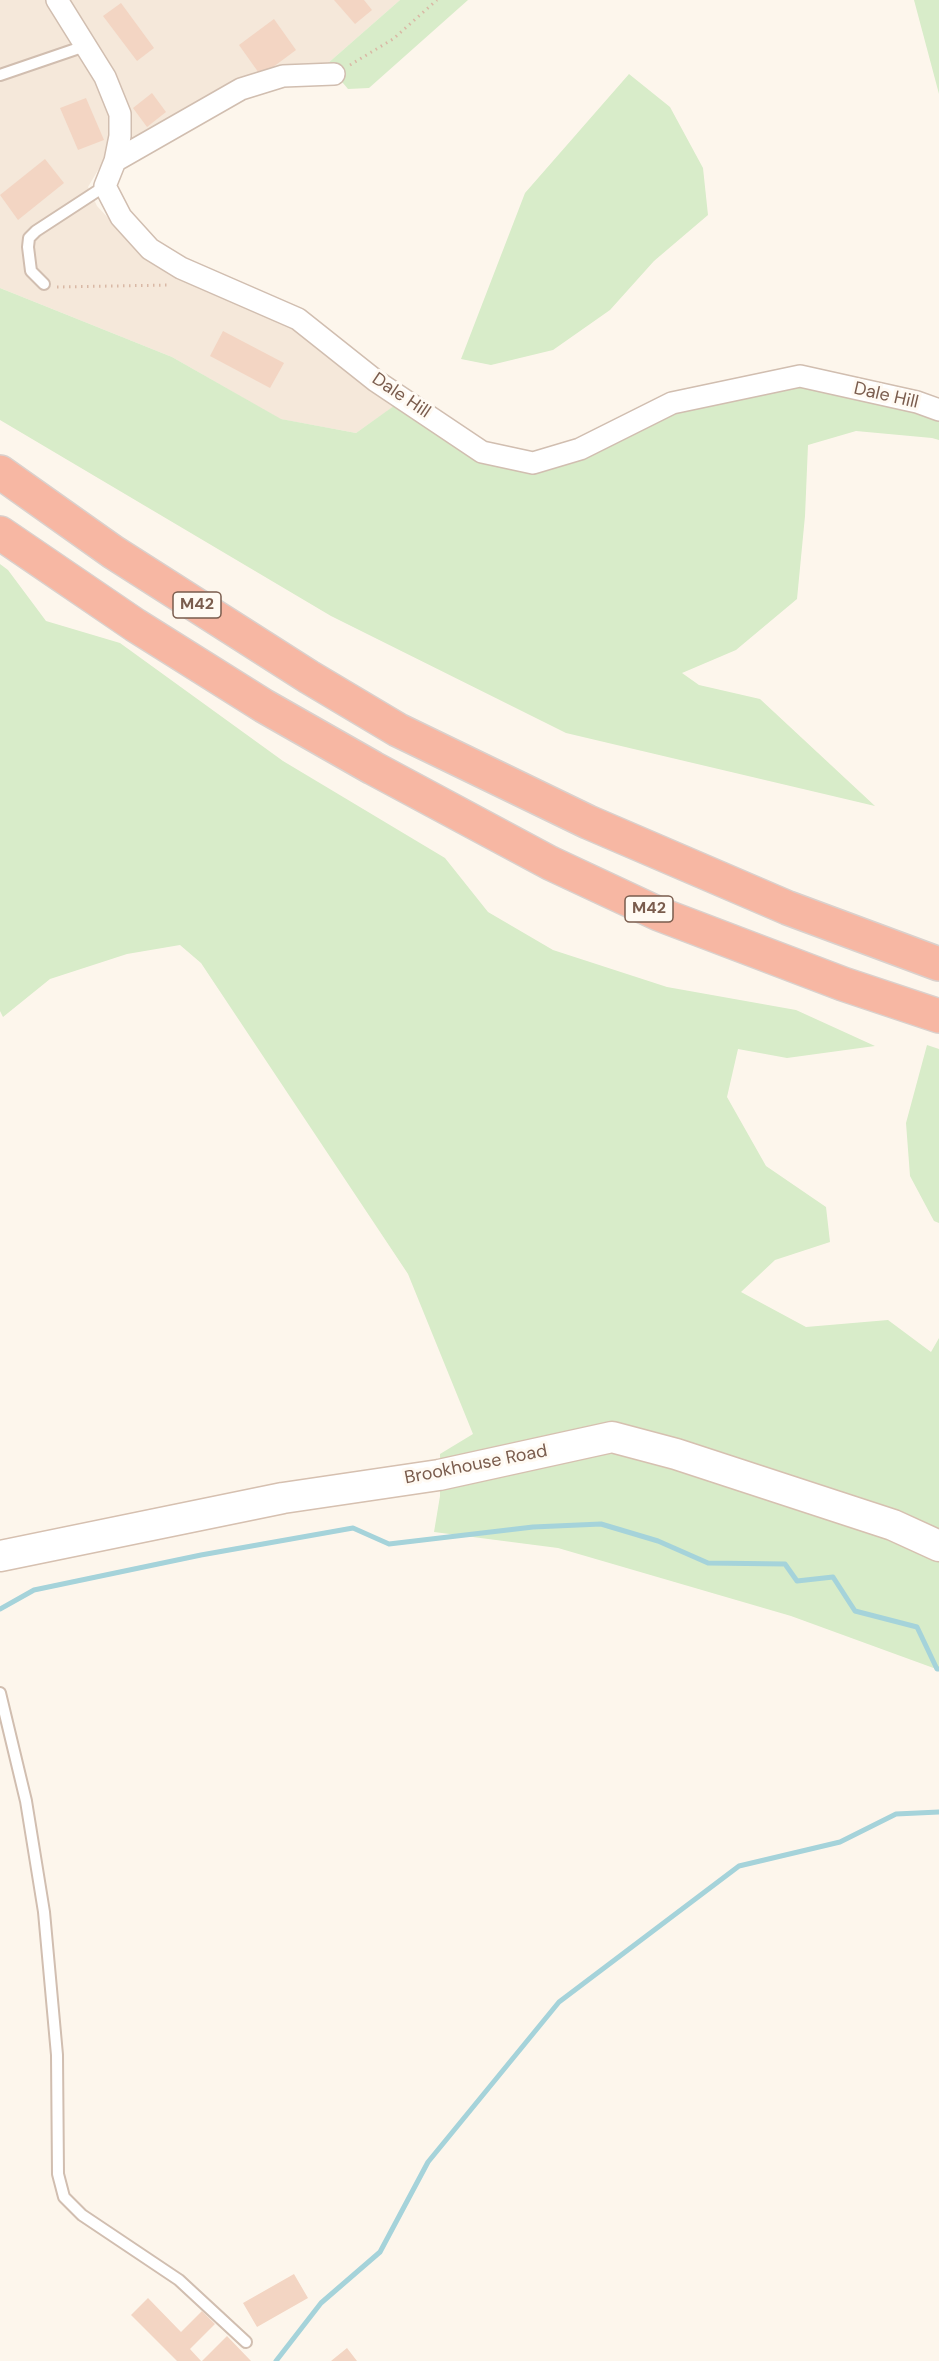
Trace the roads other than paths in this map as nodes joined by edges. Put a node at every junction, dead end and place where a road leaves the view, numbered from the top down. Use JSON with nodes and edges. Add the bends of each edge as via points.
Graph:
{"nodes":[{"id":1,"x":57,"y":0,"type":"edge"},
{"id":2,"x":85,"y":46,"type":"junction"},
{"id":3,"x":334,"y":74,"type":"road end"},
{"id":4,"x":0,"y":75,"type":"edge"},
{"id":5,"x":116,"y":161,"type":"junction"},
{"id":6,"x":105,"y":186,"type":"junction"},
{"id":7,"x":44,"y":284,"type":"road end"},
{"id":8,"x":939,"y":410,"type":"edge"},
{"id":9,"x":0,"y":472,"type":"edge"},
{"id":10,"x":0,"y":533,"type":"edge"},
{"id":11,"x":939,"y":964,"type":"edge"},
{"id":12,"x":939,"y":1016,"type":"edge"},
{"id":13,"x":939,"y":1546,"type":"edge"},
{"id":14,"x":0,"y":1556,"type":"edge"},
{"id":15,"x":0,"y":1693,"type":"edge"},
{"id":16,"x":246,"y":2342,"type":"dead end"}],
"edges":[{"from":1,"to":2,"type":"street"},
{"from":2,"to":4,"type":"lane"},
{"from":2,"to":5,"type":"street","via":[[105,77],[120,114]]},
{"from":3,"to":5,"type":"street","via":[[284,76],[241,89]]},
{"from":5,"to":6,"type":"street"},
{"from":6,"to":7,"type":"lane","via":[[29,238],[31,271]]},
{"from":6,"to":8,"type":"street","name":"Dale Hill","via":[[121,217],[150,249],[187,271],[297,319],[376,381],[482,452],[533,463],[580,449],[672,403],[800,376]]},
{"from":9,"to":11,"type":"highway","number":"M42","via":[[113,552],[398,730],[588,822],[777,904]]},
{"from":10,"to":12,"type":"highway","number":"M42","via":[[125,619],[264,706],[550,863],[659,914]]},
{"from":13,"to":14,"type":"street","name":"Brookhouse Road","via":[[893,1525],[612,1437],[439,1475],[283,1498]]},
{"from":15,"to":16,"type":"lane","via":[[26,1801],[44,1912],[57,2055],[58,2174],[64,2196],[82,2215],[179,2280]]}]}
